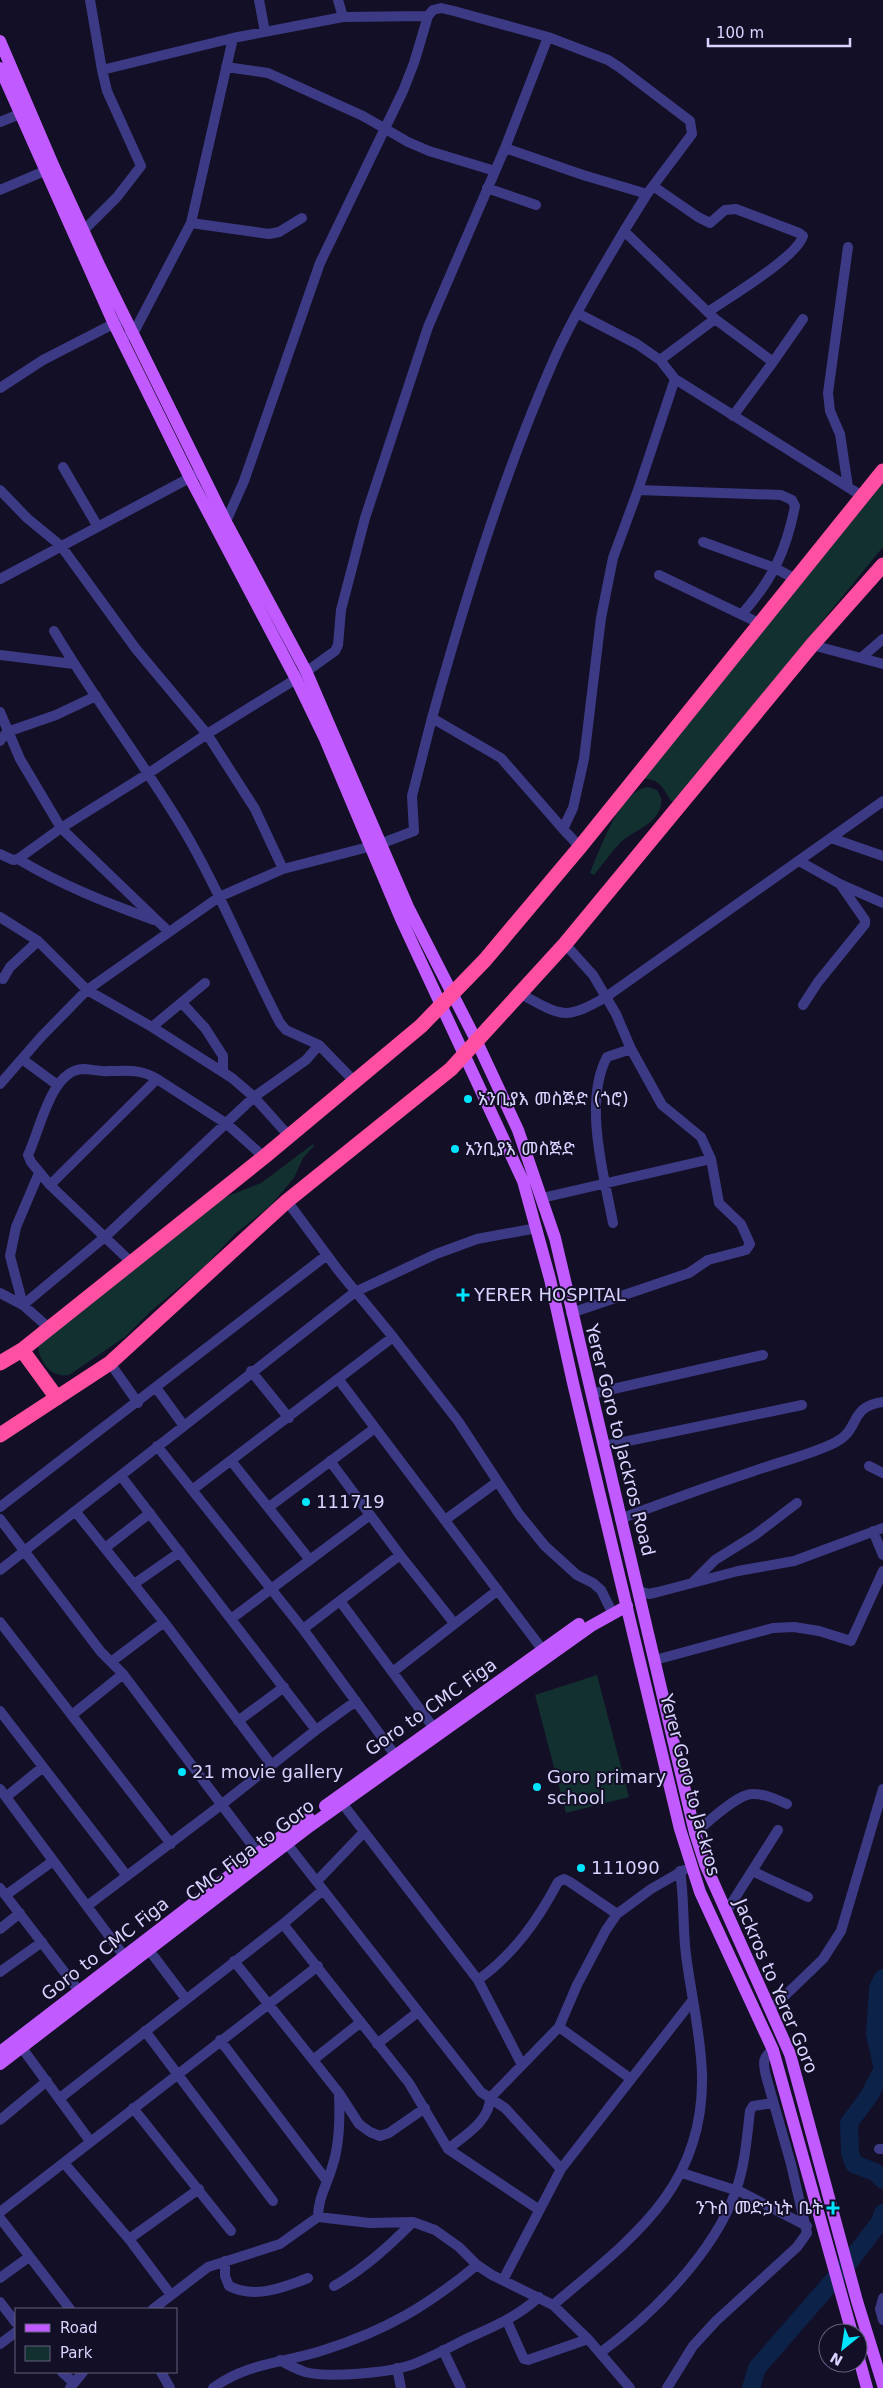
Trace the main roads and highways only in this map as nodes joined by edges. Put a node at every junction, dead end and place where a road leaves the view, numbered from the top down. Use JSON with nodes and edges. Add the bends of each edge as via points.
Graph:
{"nodes":[{"id":1,"x":0,"y":41,"type":"edge"},
{"id":2,"x":0,"y":68,"type":"edge"},
{"id":3,"x":24,"y":112,"type":"junction"},
{"id":4,"x":95,"y":269,"type":"junction"},
{"id":5,"x":883,"y":471,"type":"edge"},
{"id":6,"x":883,"y":565,"type":"edge"},
{"id":7,"x":301,"y":675,"type":"junction"},
{"id":8,"x":446,"y":999,"type":"junction"},
{"id":9,"x":477,"y":1042,"type":"junction"},
{"id":10,"x":465,"y":1055,"type":"junction"},
{"id":11,"x":22,"y":1350,"type":"junction"},
{"id":12,"x":0,"y":1362,"type":"edge"},
{"id":13,"x":57,"y":1398,"type":"junction"},
{"id":14,"x":0,"y":1435,"type":"edge"},
{"id":15,"x":643,"y":1595,"type":"joint"},
{"id":16,"x":626,"y":1602,"type":"junction"},
{"id":17,"x":611,"y":1609,"type":"junction"},
{"id":18,"x":0,"y":2052,"type":"edge"},
{"id":19,"x":0,"y":2064,"type":"edge"},
{"id":20,"x":849,"y":2323,"type":"edge"},
{"id":21,"x":863,"y":2373,"type":"edge"},
{"id":22,"x":883,"y":2385,"type":"edge"},
{"id":23,"x":867,"y":2388,"type":"edge"}],
"edges":[{"from":1,"to":3,"type":"main road"},
{"from":2,"to":3,"type":"main road"},
{"from":3,"to":4,"type":"main road"},
{"from":4,"to":7,"type":"main road","via":[[127,317]]},
{"from":4,"to":7,"type":"main road","via":[[114,324],[190,478]]},
{"from":5,"to":8,"type":"highway","via":[[580,847],[485,960]]},
{"from":6,"to":9,"type":"highway","via":[[812,645],[565,944]]},
{"from":7,"to":8,"type":"main road","via":[[376,845],[408,907]]},
{"from":8,"to":9,"type":"main road","name":"Yerer Goro to Jackros Road"},
{"from":8,"to":10,"type":"main road","name":"Yerer Goro to Jackros"},
{"from":8,"to":11,"type":"highway","via":[[422,1026],[355,1082]]},
{"from":9,"to":10,"type":"highway"},
{"from":9,"to":15,"type":"main road","name":"Yerer Goro to Jackros Road","via":[[518,1130],[555,1238],[620,1518]]},
{"from":10,"to":13,"type":"highway","via":[[451,1070],[287,1201],[110,1363]]},
{"from":10,"to":16,"type":"main road","name":"Yerer Goro to Jackros","via":[[523,1181],[537,1228]]},
{"from":11,"to":12,"type":"highway"},
{"from":11,"to":13,"type":"highway"},
{"from":13,"to":14,"type":"highway"},
{"from":15,"to":22,"type":"main road","name":"Jackros to Yerer Goro","via":[[695,1833],[705,1864],[773,2014],[800,2087],[857,2301]]},
{"from":16,"to":17,"type":"main road","name":"CMC Figa to Goro"},
{"from":16,"to":20,"type":"main road","name":"Yerer Goro to Jackros","via":[[680,1830],[686,1869],[700,1892],[773,2050]]},
{"from":17,"to":18,"type":"main road","name":"Goro to CMC Figa","via":[[542,1649],[258,1853]]},
{"from":17,"to":19,"type":"main road","name":"CMC Figa to Goro","via":[[342,1804]]},
{"from":21,"to":23,"type":"main road"}]}
